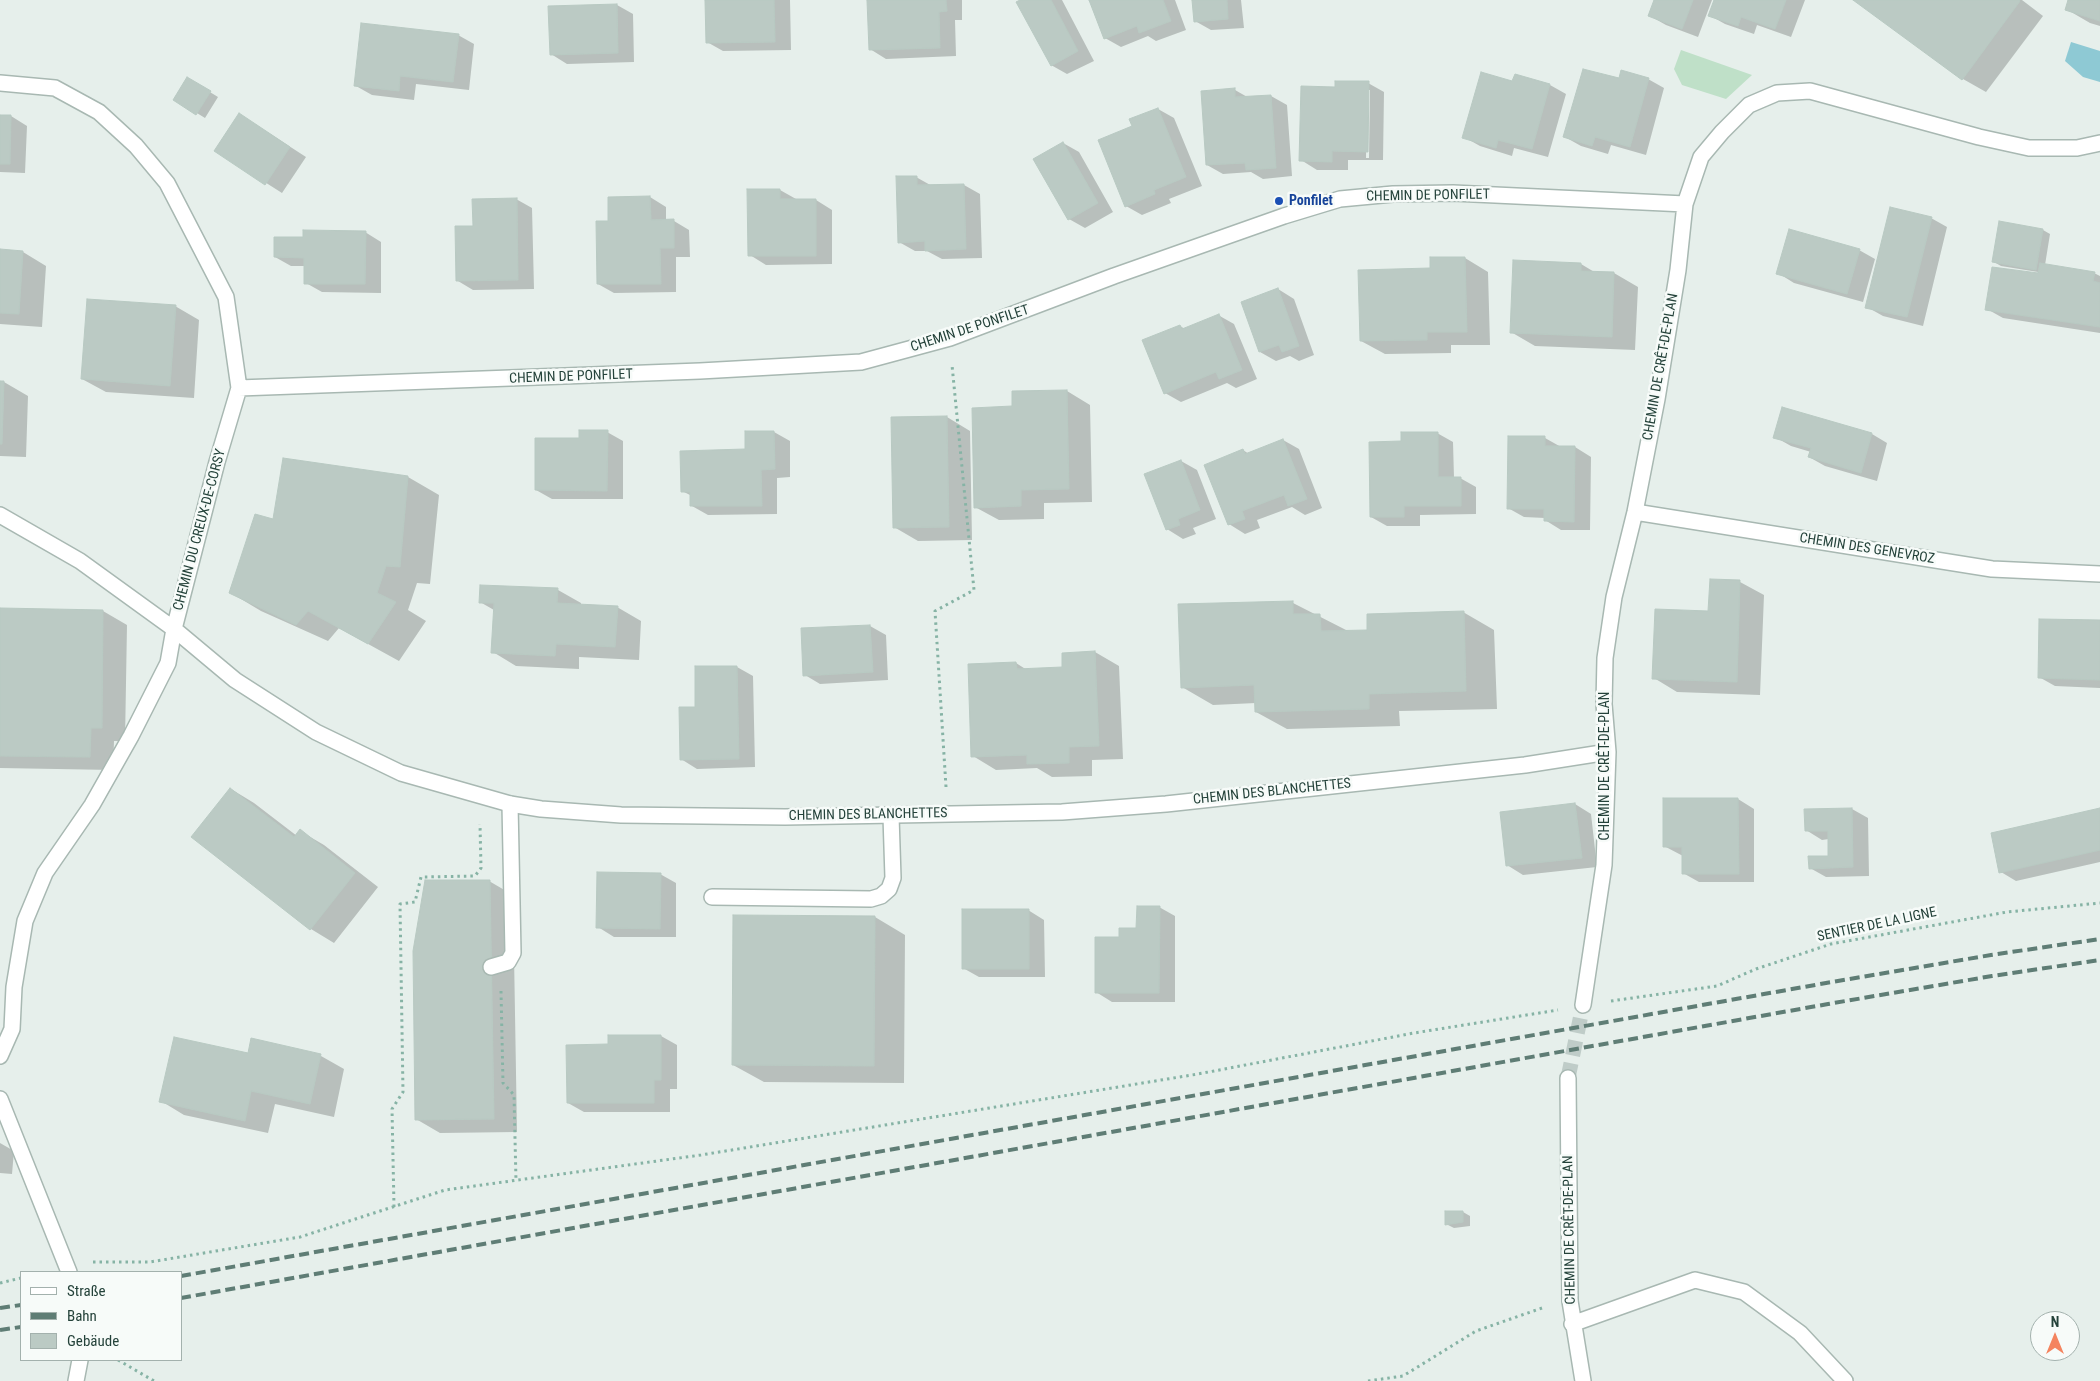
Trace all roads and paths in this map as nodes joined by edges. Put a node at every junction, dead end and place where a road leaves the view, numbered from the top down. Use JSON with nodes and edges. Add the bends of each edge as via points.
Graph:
{"nodes":[{"id":1,"x":0,"y":84,"type":"edge"},
{"id":2,"x":2100,"y":143,"type":"edge"},
{"id":3,"x":1685,"y":204,"type":"junction"},
{"id":4,"x":950,"y":338,"type":"junction"},
{"id":5,"x":239,"y":388,"type":"junction"},
{"id":6,"x":1635,"y":512,"type":"junction"},
{"id":7,"x":0,"y":515,"type":"edge"},
{"id":8,"x":2100,"y":574,"type":"edge"},
{"id":9,"x":174,"y":629,"type":"junction"},
{"id":10,"x":1608,"y":752,"type":"junction"},
{"id":11,"x":510,"y":804,"type":"junction"},
{"id":12,"x":948,"y":815,"type":"junction"},
{"id":13,"x":480,"y":816,"type":"dead end"},
{"id":14,"x":890,"y":816,"type":"junction"},
{"id":15,"x":712,"y":898,"type":"dead end"},
{"id":16,"x":2100,"y":903,"type":"edge"},
{"id":17,"x":496,"y":966,"type":"joint"},
{"id":18,"x":1605,"y":1002,"type":"dead end"},
{"id":19,"x":1583,"y":1005,"type":"tunnel mouth"},
{"id":20,"x":1563,"y":1009,"type":"dead end"},
{"id":21,"x":0,"y":1056,"type":"edge"},
{"id":22,"x":1568,"y":1078,"type":"tunnel mouth"},
{"id":23,"x":0,"y":1099,"type":"edge"},
{"id":24,"x":516,"y":1181,"type":"junction"},
{"id":25,"x":394,"y":1207,"type":"junction"},
{"id":26,"x":90,"y":1262,"type":"dead end"},
{"id":27,"x":68,"y":1271,"type":"edge"},
{"id":28,"x":20,"y":1278,"type":"edge"},
{"id":29,"x":0,"y":1283,"type":"edge"},
{"id":30,"x":1570,"y":1301,"type":"junction"},
{"id":31,"x":1572,"y":1324,"type":"junction"},
{"id":32,"x":80,"y":1361,"type":"edge"},
{"id":33,"x":120,"y":1361,"type":"edge"},
{"id":34,"x":76,"y":1381,"type":"edge"},
{"id":35,"x":154,"y":1381,"type":"edge"},
{"id":36,"x":1368,"y":1381,"type":"edge"},
{"id":37,"x":1583,"y":1381,"type":"edge"},
{"id":38,"x":1845,"y":1381,"type":"edge"}],
"edges":[{"from":1,"to":5,"type":"street","name":"CHEMIN DU CREUX-DE-CORSY","via":[[56,88],[100,112],[136,146],[167,183],[226,297]]},
{"from":2,"to":3,"type":"street","name":"CHEMIN DE CRÊT-DE-PLAN","via":[[2077,148],[2029,148],[1810,91],[1777,93],[1749,105],[1722,132],[1702,158]]},
{"from":3,"to":4,"type":"street","name":"CHEMIN DE PONFILET","via":[[1454,193],[1340,199],[1114,276]]},
{"from":3,"to":6,"type":"street","name":"CHEMIN DE CRÊT-DE-PLAN","via":[[1658,399]]},
{"from":4,"to":5,"type":"street","name":"CHEMIN DE PONFILET","via":[[861,362],[700,372]]},
{"from":4,"to":12,"type":"path","via":[[974,590],[935,611]]},
{"from":5,"to":9,"type":"street","name":"CHEMIN DU CREUX-DE-CORSY"},
{"from":6,"to":8,"type":"street","name":"CHEMIN DES GENEVROZ","via":[[1992,569]]},
{"from":6,"to":10,"type":"street","name":"CHEMIN DE CRÊT-DE-PLAN","via":[[1614,597],[1605,658]]},
{"from":7,"to":9,"type":"street","name":"CHEMIN DES BLANCHETTES","via":[[80,562]]},
{"from":9,"to":11,"type":"street","name":"CHEMIN DES BLANCHETTES","via":[[235,680],[316,732],[401,773]]},
{"from":9,"to":21,"type":"street","name":"CHEMIN DU CREUX-DE-CORSY","via":[[168,663],[156,688],[92,805],[45,873],[25,921],[14,987],[12,1029]]},
{"from":10,"to":12,"type":"street","name":"CHEMIN DES BLANCHETTES","via":[[1524,765],[1166,804],[1062,812]]},
{"from":10,"to":19,"type":"street","name":"CHEMIN DE CRÊT-DE-PLAN","via":[[1604,865]]},
{"from":11,"to":14,"type":"street","name":"CHEMIN DES BLANCHETTES","via":[[621,815]]},
{"from":11,"to":17,"type":"street","via":[[513,953],[508,962]]},
{"from":12,"to":14,"type":"street","name":"CHEMIN DES BLANCHETTES"},
{"from":13,"to":25,"type":"path","via":[[481,868],[475,876],[421,877],[415,902],[400,904],[403,1092],[392,1109]]},
{"from":14,"to":15,"type":"street","via":[[893,878],[889,889],[881,896],[871,899]]},
{"from":16,"to":18,"type":"path","name":"SENTIER DE LA LIGNE","via":[[2007,912],[1831,944],[1756,968],[1717,986]]},
{"from":17,"to":24,"type":"path","via":[[503,1083],[514,1095]]},
{"from":20,"to":24,"type":"path","via":[[1198,1074],[701,1155]]},
{"from":22,"to":30,"type":"street","name":"CHEMIN DE CRÊT-DE-PLAN"},
{"from":23,"to":27,"type":"street"},
{"from":24,"to":25,"type":"path","via":[[445,1190]]},
{"from":25,"to":26,"type":"path","via":[[300,1237],[150,1262]]},
{"from":28,"to":29,"type":"path"},
{"from":30,"to":31,"type":"street","name":"CHEMIN DE CRÊT-DE-PLAN"},
{"from":30,"to":36,"type":"path","via":[[1476,1332],[1403,1376]]},
{"from":31,"to":37,"type":"street","name":"CHEMIN DE CRÊT-DE-PLAN"},
{"from":31,"to":38,"type":"street","via":[[1695,1280],[1744,1292],[1800,1333]]},
{"from":32,"to":34,"type":"street"},
{"from":33,"to":35,"type":"path"}]}
